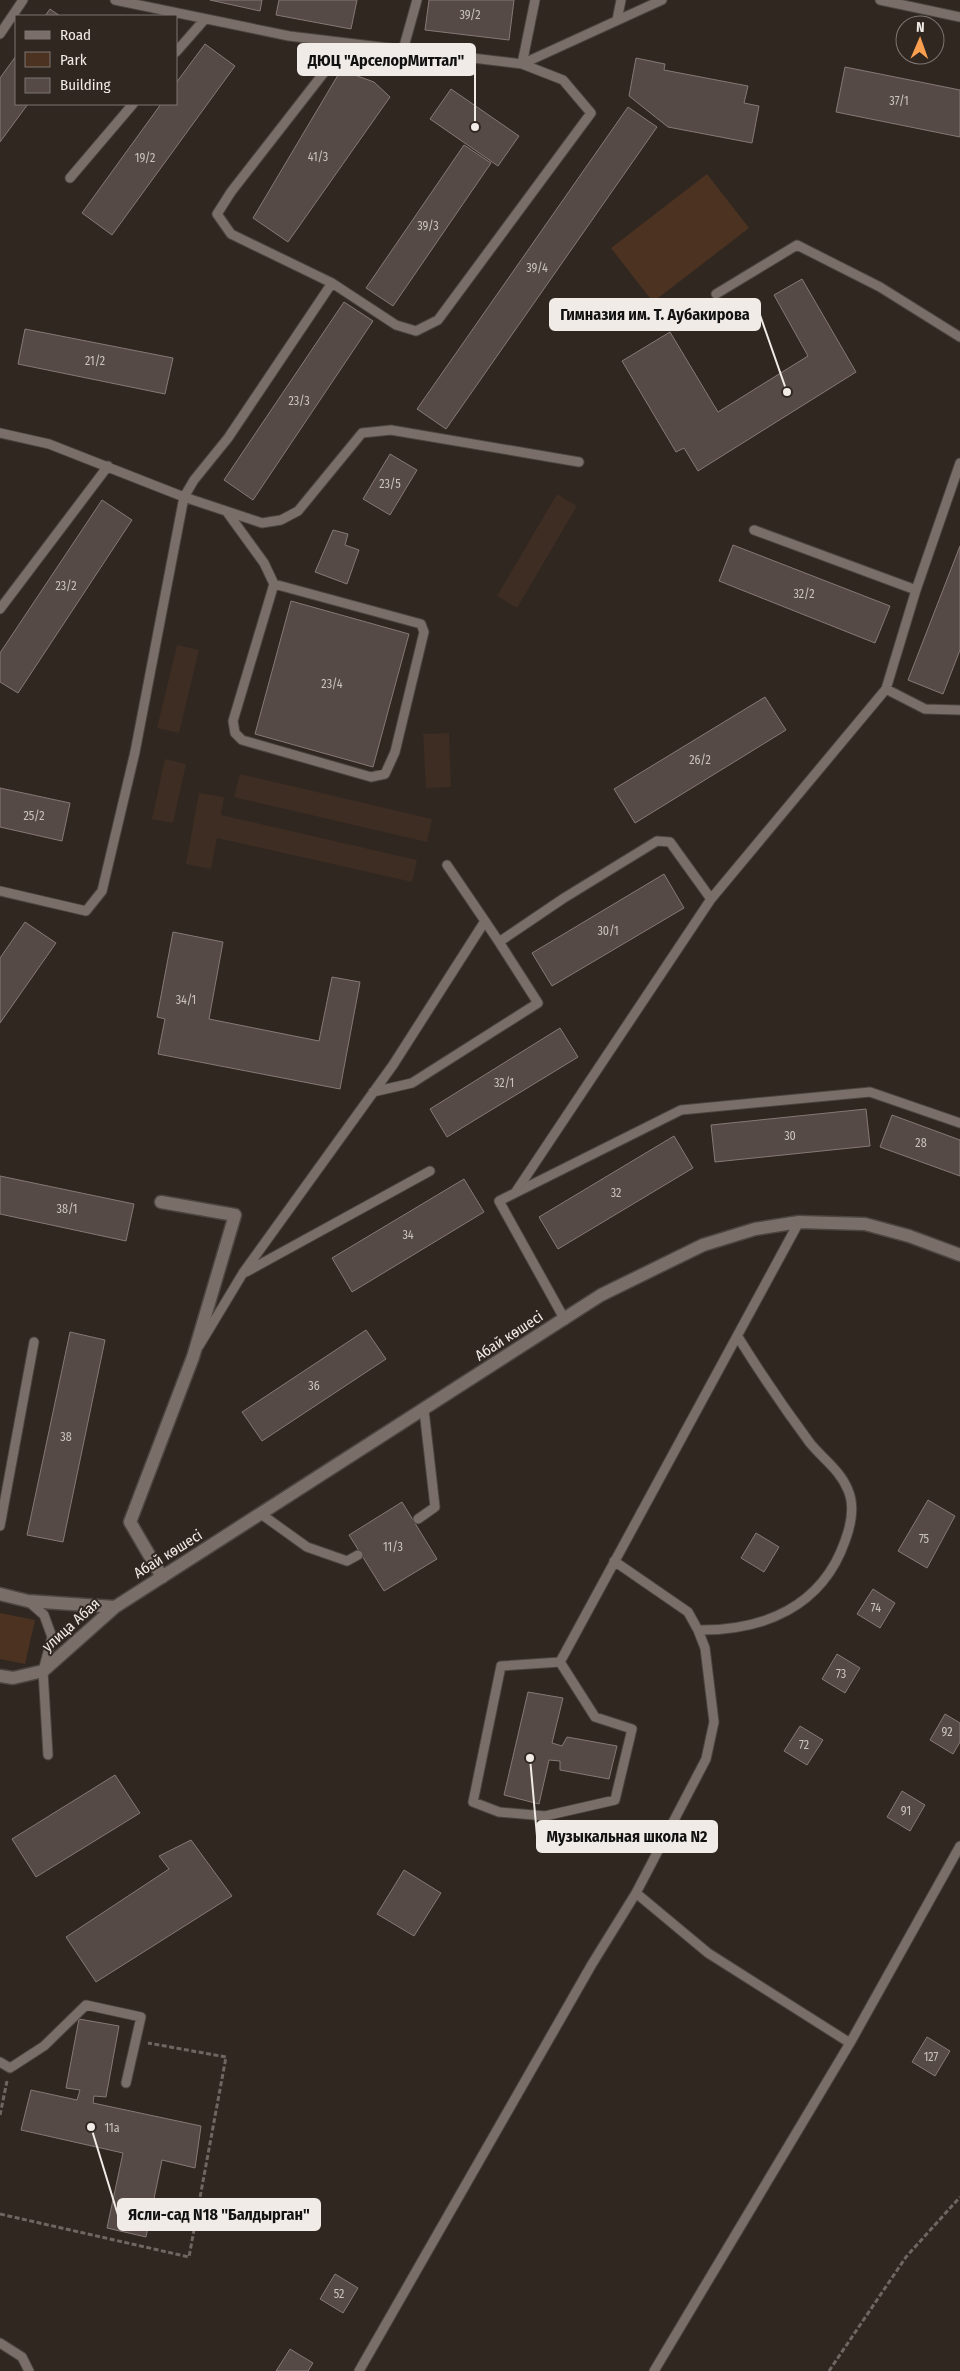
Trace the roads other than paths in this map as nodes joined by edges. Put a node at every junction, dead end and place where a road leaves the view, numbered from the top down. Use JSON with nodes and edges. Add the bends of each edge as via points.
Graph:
{"nodes":[{"id":1,"x":23,"y":0,"type":"edge"},
{"id":2,"x":115,"y":0,"type":"edge"},
{"id":3,"x":417,"y":0,"type":"edge"},
{"id":4,"x":535,"y":0,"type":"edge"},
{"id":5,"x":622,"y":0,"type":"edge"},
{"id":6,"x":662,"y":0,"type":"edge"},
{"id":7,"x":880,"y":0,"type":"edge"},
{"id":8,"x":960,"y":17,"type":"edge"},
{"id":9,"x":205,"y":19,"type":"junction"},
{"id":10,"x":617,"y":20,"type":"junction"},
{"id":11,"x":0,"y":34,"type":"edge"},
{"id":12,"x":347,"y":43,"type":"junction"},
{"id":13,"x":178,"y":50,"type":"edge"},
{"id":14,"x":403,"y":50,"type":"junction"},
{"id":15,"x":522,"y":64,"type":"junction"},
{"id":16,"x":132,"y":105,"type":"edge"},
{"id":17,"x":70,"y":178,"type":"dead end"},
{"id":18,"x":332,"y":283,"type":"junction"},
{"id":19,"x":716,"y":294,"type":"dead end"},
{"id":20,"x":960,"y":337,"type":"edge"},
{"id":21,"x":0,"y":433,"type":"edge"},
{"id":22,"x":579,"y":462,"type":"dead end"},
{"id":23,"x":960,"y":463,"type":"edge"},
{"id":24,"x":108,"y":466,"type":"junction"},
{"id":25,"x":184,"y":497,"type":"junction"},
{"id":26,"x":227,"y":512,"type":"junction"},
{"id":27,"x":754,"y":530,"type":"dead end"},
{"id":28,"x":274,"y":584,"type":"junction"},
{"id":29,"x":916,"y":590,"type":"junction"},
{"id":30,"x":0,"y":609,"type":"edge"},
{"id":31,"x":886,"y":689,"type":"junction"},
{"id":32,"x":960,"y":710,"type":"edge"},
{"id":33,"x":447,"y":865,"type":"dead end"},
{"id":34,"x":0,"y":891,"type":"edge"},
{"id":35,"x":711,"y":899,"type":"junction"},
{"id":36,"x":484,"y":921,"type":"junction"},
{"id":37,"x":499,"y":942,"type":"junction"},
{"id":38,"x":374,"y":1092,"type":"junction"},
{"id":39,"x":960,"y":1123,"type":"edge"},
{"id":40,"x":430,"y":1171,"type":"dead end"},
{"id":41,"x":515,"y":1193,"type":"junction"},
{"id":42,"x":162,"y":1202,"type":"dead end"},
{"id":43,"x":799,"y":1222,"type":"junction"},
{"id":44,"x":960,"y":1255,"type":"edge"},
{"id":45,"x":243,"y":1273,"type":"junction"},
{"id":46,"x":565,"y":1320,"type":"junction"},
{"id":47,"x":738,"y":1337,"type":"junction"},
{"id":48,"x":34,"y":1342,"type":"dead end"},
{"id":49,"x":193,"y":1357,"type":"junction"},
{"id":50,"x":424,"y":1410,"type":"junction"},
{"id":51,"x":261,"y":1514,"type":"junction"},
{"id":52,"x":418,"y":1519,"type":"dead end"},
{"id":53,"x":0,"y":1526,"type":"edge"},
{"id":54,"x":358,"y":1555,"type":"dead end"},
{"id":55,"x":614,"y":1562,"type":"junction"},
{"id":56,"x":162,"y":1577,"type":"junction"},
{"id":57,"x":0,"y":1594,"type":"edge"},
{"id":58,"x":28,"y":1601,"type":"junction"},
{"id":59,"x":115,"y":1607,"type":"junction"},
{"id":60,"x":698,"y":1630,"type":"junction"},
{"id":61,"x":560,"y":1662,"type":"junction"},
{"id":62,"x":44,"y":1672,"type":"junction"},
{"id":63,"x":0,"y":1676,"type":"edge"},
{"id":64,"x":48,"y":1755,"type":"dead end"},
{"id":65,"x":960,"y":1846,"type":"edge"},
{"id":66,"x":636,"y":1893,"type":"junction"},
{"id":67,"x":850,"y":2043,"type":"junction"},
{"id":68,"x":0,"y":2062,"type":"edge"},
{"id":69,"x":126,"y":2083,"type":"dead end"},
{"id":70,"x":0,"y":2343,"type":"edge"},
{"id":71,"x":29,"y":2371,"type":"edge"},
{"id":72,"x":359,"y":2371,"type":"edge"},
{"id":73,"x":654,"y":2371,"type":"edge"}],
"edges":[{"from":1,"to":11,"type":"lane"},
{"from":2,"to":9,"type":"lane"},
{"from":3,"to":14,"type":"lane"},
{"from":4,"to":15,"type":"lane"},
{"from":5,"to":10,"type":"lane"},
{"from":6,"to":10,"type":"lane"},
{"from":7,"to":8,"type":"lane"},
{"from":9,"to":12,"type":"lane","via":[[289,36]]},
{"from":9,"to":13,"type":"lane"},
{"from":10,"to":15,"type":"lane"},
{"from":12,"to":14,"type":"lane"},
{"from":12,"to":18,"type":"lane","via":[[231,192],[218,214],[231,234]]},
{"from":14,"to":15,"type":"lane"},
{"from":15,"to":18,"type":"lane","via":[[563,80],[591,113],[438,320],[416,331],[396,325]]},
{"from":16,"to":17,"type":"lane"},
{"from":18,"to":25,"type":"lane","via":[[228,438]]},
{"from":19,"to":20,"type":"lane","via":[[797,246],[880,288]]},
{"from":21,"to":24,"type":"lane","via":[[49,444]]},
{"from":22,"to":26,"type":"lane","via":[[377,430],[362,433],[298,511],[281,520],[262,524]]},
{"from":23,"to":29,"type":"lane"},
{"from":24,"to":25,"type":"lane"},
{"from":24,"to":30,"type":"lane"},
{"from":25,"to":26,"type":"lane"},
{"from":25,"to":34,"type":"lane","via":[[136,752],[102,891],[86,912]]},
{"from":26,"to":28,"type":"lane","via":[[264,563]]},
{"from":27,"to":29,"type":"lane"},
{"from":28,"to":28,"type":"lane","via":[[233,721],[235,733],[242,740],[371,777],[385,774],[395,752],[424,627]]},
{"from":29,"to":31,"type":"lane"},
{"from":31,"to":32,"type":"lane","via":[[925,709]]},
{"from":31,"to":35,"type":"lane"},
{"from":33,"to":36,"type":"lane"},
{"from":35,"to":37,"type":"lane","via":[[670,842],[657,841]]},
{"from":35,"to":41,"type":"lane"},
{"from":36,"to":37,"type":"lane"},
{"from":36,"to":38,"type":"lane"},
{"from":37,"to":38,"type":"lane","via":[[538,1003],[412,1083]]},
{"from":38,"to":45,"type":"lane"},
{"from":39,"to":41,"type":"lane","via":[[870,1092],[681,1110]]},
{"from":40,"to":45,"type":"lane"},
{"from":41,"to":46,"type":"lane","via":[[499,1201]]},
{"from":42,"to":49,"type":"street","via":[[235,1215]]},
{"from":43,"to":44,"type":"street","name":"Абай көшесі","via":[[865,1224]]},
{"from":43,"to":46,"type":"street","name":"Абай көшесі","via":[[755,1229],[703,1245],[601,1295]]},
{"from":43,"to":47,"type":"lane"},
{"from":45,"to":49,"type":"lane"},
{"from":46,"to":50,"type":"street","name":"Абай көшесі"},
{"from":47,"to":55,"type":"lane"},
{"from":47,"to":60,"type":"lane","via":[[774,1396],[817,1451],[838,1472],[849,1490],[852,1508],[850,1527],[839,1558],[804,1601],[752,1626]]},
{"from":48,"to":53,"type":"lane"},
{"from":49,"to":56,"type":"street","via":[[130,1522]]},
{"from":50,"to":51,"type":"street","name":"Абай көшесі"},
{"from":50,"to":52,"type":"lane","via":[[435,1507]]},
{"from":51,"to":54,"type":"lane","via":[[307,1547],[347,1561]]},
{"from":51,"to":56,"type":"street","name":"Абай көшесі"},
{"from":55,"to":60,"type":"lane","via":[[688,1612]]},
{"from":55,"to":61,"type":"lane"},
{"from":56,"to":59,"type":"street","name":"Абай көшесі"},
{"from":57,"to":58,"type":"street"},
{"from":58,"to":59,"type":"street","name":"улица Абая"},
{"from":58,"to":62,"type":"lane","name":"улица Абая","via":[[44,1615],[52,1637]]},
{"from":59,"to":62,"type":"street","name":"улица Абая"},
{"from":60,"to":66,"type":"lane","via":[[705,1648],[714,1722],[711,1740],[706,1759]]},
{"from":61,"to":61,"type":"lane","via":[[595,1717],[632,1728],[616,1800],[545,1816],[499,1812],[473,1802],[501,1666]]},
{"from":62,"to":63,"type":"street","via":[[13,1678]]},
{"from":62,"to":64,"type":"lane"},
{"from":65,"to":67,"type":"lane"},
{"from":66,"to":67,"type":"lane","via":[[708,1953]]},
{"from":66,"to":72,"type":"lane"},
{"from":67,"to":73,"type":"lane"},
{"from":68,"to":69,"type":"lane","via":[[10,2068],[44,2046],[86,2005],[141,2017]]},
{"from":70,"to":71,"type":"lane","via":[[22,2357]]}]}
